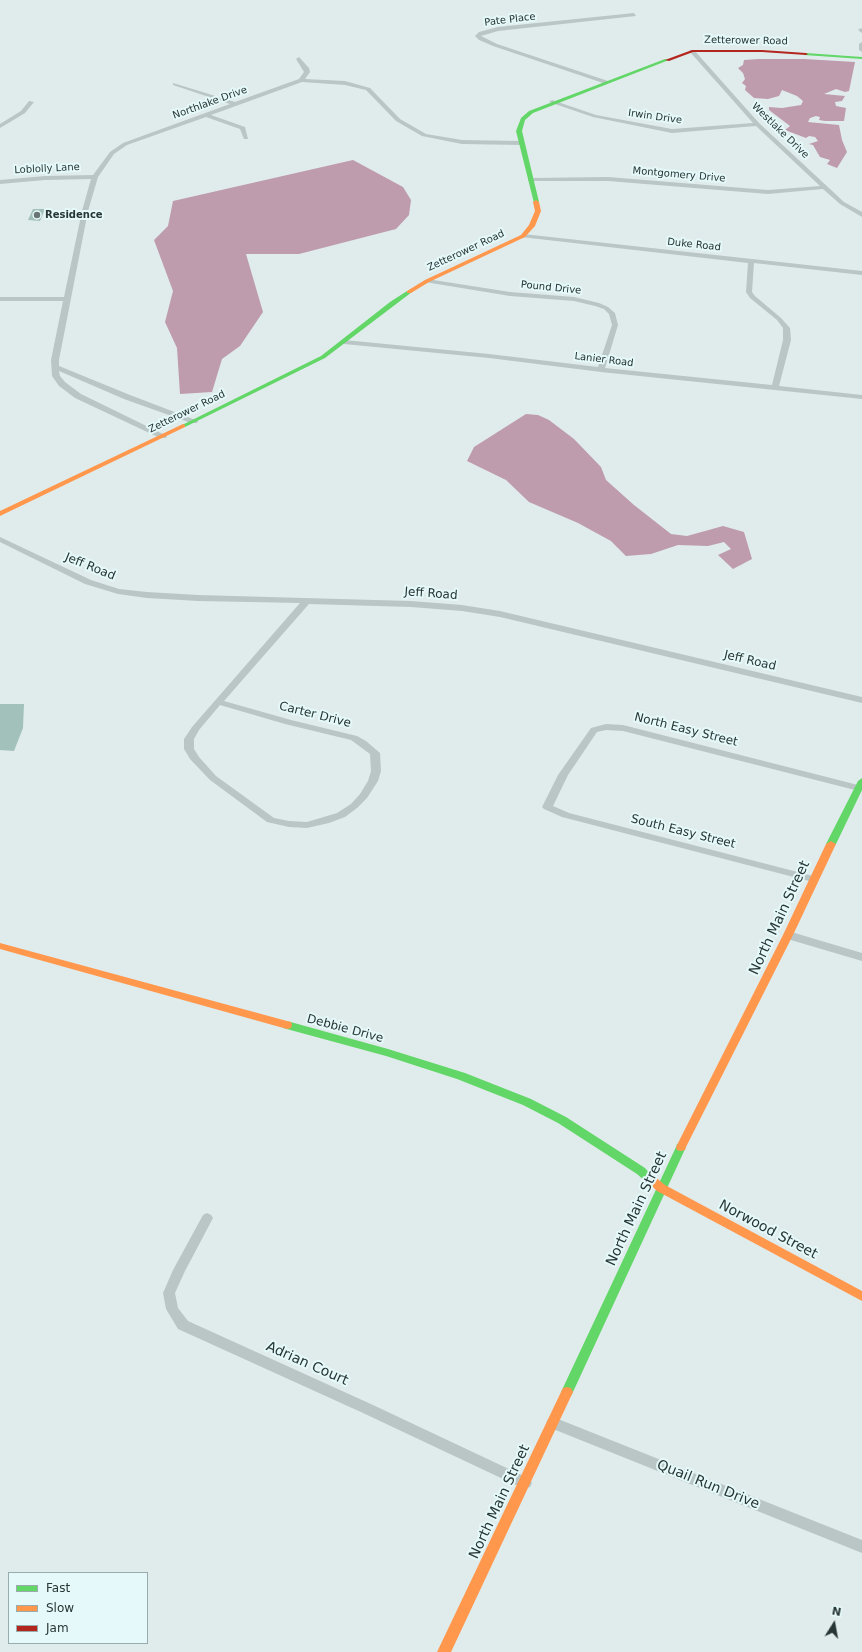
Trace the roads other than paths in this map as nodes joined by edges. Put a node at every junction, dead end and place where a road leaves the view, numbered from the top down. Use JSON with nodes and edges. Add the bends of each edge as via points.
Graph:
{"nodes":[{"id":1,"x":634,"y":16,"type":"dead end"},
{"id":2,"x":862,"y":44,"type":"edge"},
{"id":3,"x":862,"y":50,"type":"edge"},
{"id":4,"x":692,"y":51,"type":"junction"},
{"id":5,"x":862,"y":58,"type":"edge"},
{"id":6,"x":299,"y":59,"type":"dead end"},
{"id":7,"x":301,"y":80,"type":"junction"},
{"id":8,"x":606,"y":82,"type":"junction"},
{"id":9,"x":175,"y":84,"type":"dead end"},
{"id":10,"x":31,"y":102,"type":"dead end"},
{"id":11,"x":552,"y":102,"type":"junction"},
{"id":12,"x":235,"y":104,"type":"junction"},
{"id":13,"x":207,"y":115,"type":"junction"},
{"id":14,"x":757,"y":124,"type":"junction"},
{"id":15,"x":0,"y":126,"type":"edge"},
{"id":16,"x":246,"y":138,"type":"dead end"},
{"id":17,"x":521,"y":143,"type":"junction"},
{"id":18,"x":95,"y":177,"type":"junction"},
{"id":19,"x":530,"y":180,"type":"junction"},
{"id":20,"x":0,"y":182,"type":"edge"},
{"id":21,"x":826,"y":187,"type":"junction"},
{"id":22,"x":862,"y":215,"type":"edge"},
{"id":23,"x":523,"y":236,"type":"junction"},
{"id":24,"x":751,"y":262,"type":"junction"},
{"id":25,"x":862,"y":273,"type":"edge"},
{"id":26,"x":427,"y":281,"type":"junction"},
{"id":27,"x":0,"y":299,"type":"edge"},
{"id":28,"x":67,"y":299,"type":"junction"},
{"id":29,"x":344,"y":342,"type":"junction"},
{"id":30,"x":56,"y":367,"type":"junction"},
{"id":31,"x":601,"y":370,"type":"junction"},
{"id":32,"x":775,"y":388,"type":"junction"},
{"id":33,"x":862,"y":397,"type":"edge"},
{"id":34,"x":194,"y":421,"type":"junction"},
{"id":35,"x":163,"y":436,"type":"junction"},
{"id":36,"x":0,"y":514,"type":"edge"},
{"id":37,"x":0,"y":539,"type":"edge"},
{"id":38,"x":306,"y":602,"type":"junction"},
{"id":39,"x":862,"y":700,"type":"edge"},
{"id":40,"x":218,"y":702,"type":"junction"},
{"id":41,"x":860,"y":784,"type":"edge"},
{"id":42,"x":547,"y":807,"type":"joint"},
{"id":43,"x":813,"y":879,"type":"junction"},
{"id":44,"x":788,"y":935,"type":"junction"},
{"id":45,"x":0,"y":946,"type":"edge"},
{"id":46,"x":862,"y":957,"type":"edge"},
{"id":47,"x":662,"y":1188,"type":"junction"},
{"id":48,"x":207,"y":1218,"type":"dead end"},
{"id":49,"x":862,"y":1296,"type":"edge"},
{"id":50,"x":553,"y":1423,"type":"junction"},
{"id":51,"x":525,"y":1483,"type":"junction"},
{"id":52,"x":862,"y":1547,"type":"edge"},
{"id":53,"x":444,"y":1652,"type":"edge"}],
"edges":[{"from":1,"to":8,"type":"street","name":"Pate Place","via":[[498,29],[478,36],[495,45]]},
{"from":2,"to":3,"type":"street"},
{"from":4,"to":5,"type":"street","name":"Zetterower Road","via":[[762,51]]},
{"from":4,"to":8,"type":"street","name":"Zetterower Road"},
{"from":4,"to":14,"type":"street","name":"Westlake Drive"},
{"from":6,"to":7,"type":"street","via":[[307,72]]},
{"from":7,"to":12,"type":"street","name":"Northlake Drive"},
{"from":7,"to":17,"type":"street","name":"Northlake Drive","via":[[345,83],[368,89],[398,120],[416,132],[431,137],[462,142]]},
{"from":8,"to":11,"type":"street","name":"Zetterower Road"},
{"from":9,"to":12,"type":"street"},
{"from":10,"to":15,"type":"street","via":[[23,112]]},
{"from":11,"to":14,"type":"street","name":"Irwin Drive","via":[[595,116],[672,131]]},
{"from":11,"to":17,"type":"street","name":"Zetterower Road","via":[[523,119],[519,131]]},
{"from":12,"to":13,"type":"street","name":"Northlake Drive"},
{"from":13,"to":16,"type":"street","via":[[243,128]]},
{"from":13,"to":18,"type":"street","name":"Northlake Drive","via":[[125,144],[112,153]]},
{"from":14,"to":21,"type":"street","name":"Westlake Drive"},
{"from":17,"to":19,"type":"street","name":"Zetterower Road"},
{"from":18,"to":20,"type":"street","name":"Loblolly Lane"},
{"from":18,"to":28,"type":"street","name":"Northlake Drive","via":[[85,211]]},
{"from":19,"to":21,"type":"street","name":"Montgomery Drive","via":[[608,179],[768,192]]},
{"from":19,"to":23,"type":"street","name":"Zetterower Road","via":[[538,211],[532,226]]},
{"from":21,"to":22,"type":"street","name":"Westlake Drive","via":[[842,202]]},
{"from":23,"to":24,"type":"street","name":"Duke Road"},
{"from":23,"to":26,"type":"street","name":"Zetterower Road"},
{"from":24,"to":25,"type":"street","name":"Duke Road"},
{"from":24,"to":32,"type":"street","via":[[749,292],[786,328],[786,340]]},
{"from":26,"to":29,"type":"street","name":"Zetterower Road","via":[[392,303]]},
{"from":26,"to":31,"type":"street","name":"Pound Drive","via":[[510,294],[574,299],[606,308],[612,314],[615,325]]},
{"from":27,"to":28,"type":"street"},
{"from":28,"to":30,"type":"street","name":"Northlake Drive","via":[[55,360]]},
{"from":29,"to":31,"type":"street","name":"Lanier Road"},
{"from":29,"to":34,"type":"street","name":"Zetterower Road","via":[[323,357]]},
{"from":30,"to":34,"type":"street"},
{"from":30,"to":35,"type":"street","name":"Northlake Drive","via":[[56,376],[62,384],[78,396]]},
{"from":31,"to":32,"type":"street","name":"Lanier Road"},
{"from":32,"to":33,"type":"street","name":"Lanier Road"},
{"from":34,"to":35,"type":"street","name":"Zetterower Road"},
{"from":35,"to":36,"type":"street","name":"Zetterower Road"},
{"from":37,"to":38,"type":"street","name":"Jeff Road","via":[[88,582],[118,591],[146,595]]},
{"from":38,"to":39,"type":"street","name":"Jeff Road","via":[[435,606],[500,614]]},
{"from":38,"to":40,"type":"street","name":"Carter Drive"},
{"from":40,"to":40,"type":"street","name":"Carter Drive","via":[[192,734],[189,739],[189,750],[213,778],[258,812],[271,820],[307,825],[341,815],[364,796],[372,782],[376,753],[362,742]]},
{"from":41,"to":42,"type":"street","name":"North Easy Street","via":[[606,726],[594,730],[563,775]]},
{"from":41,"to":43,"type":"street","name":"North Main Street"},
{"from":42,"to":43,"type":"street","name":"South Easy Street","via":[[566,815]]},
{"from":43,"to":44,"type":"street","name":"North Main Street"},
{"from":44,"to":46,"type":"street"},
{"from":44,"to":47,"type":"street","name":"North Main Street"},
{"from":45,"to":47,"type":"street","name":"Debbie Drive","via":[[388,1053],[461,1076],[527,1102],[562,1120],[641,1171]]},
{"from":47,"to":49,"type":"street","name":"Norwood Street"},
{"from":47,"to":50,"type":"street","name":"North Main Street"},
{"from":48,"to":51,"type":"street","name":"Adrian Court","via":[[179,1270],[170,1293],[172,1309],[183,1325]]},
{"from":50,"to":51,"type":"street","name":"North Main Street"},
{"from":50,"to":52,"type":"street","name":"Quail Run Drive"},
{"from":51,"to":53,"type":"street","name":"North Main Street"}]}
